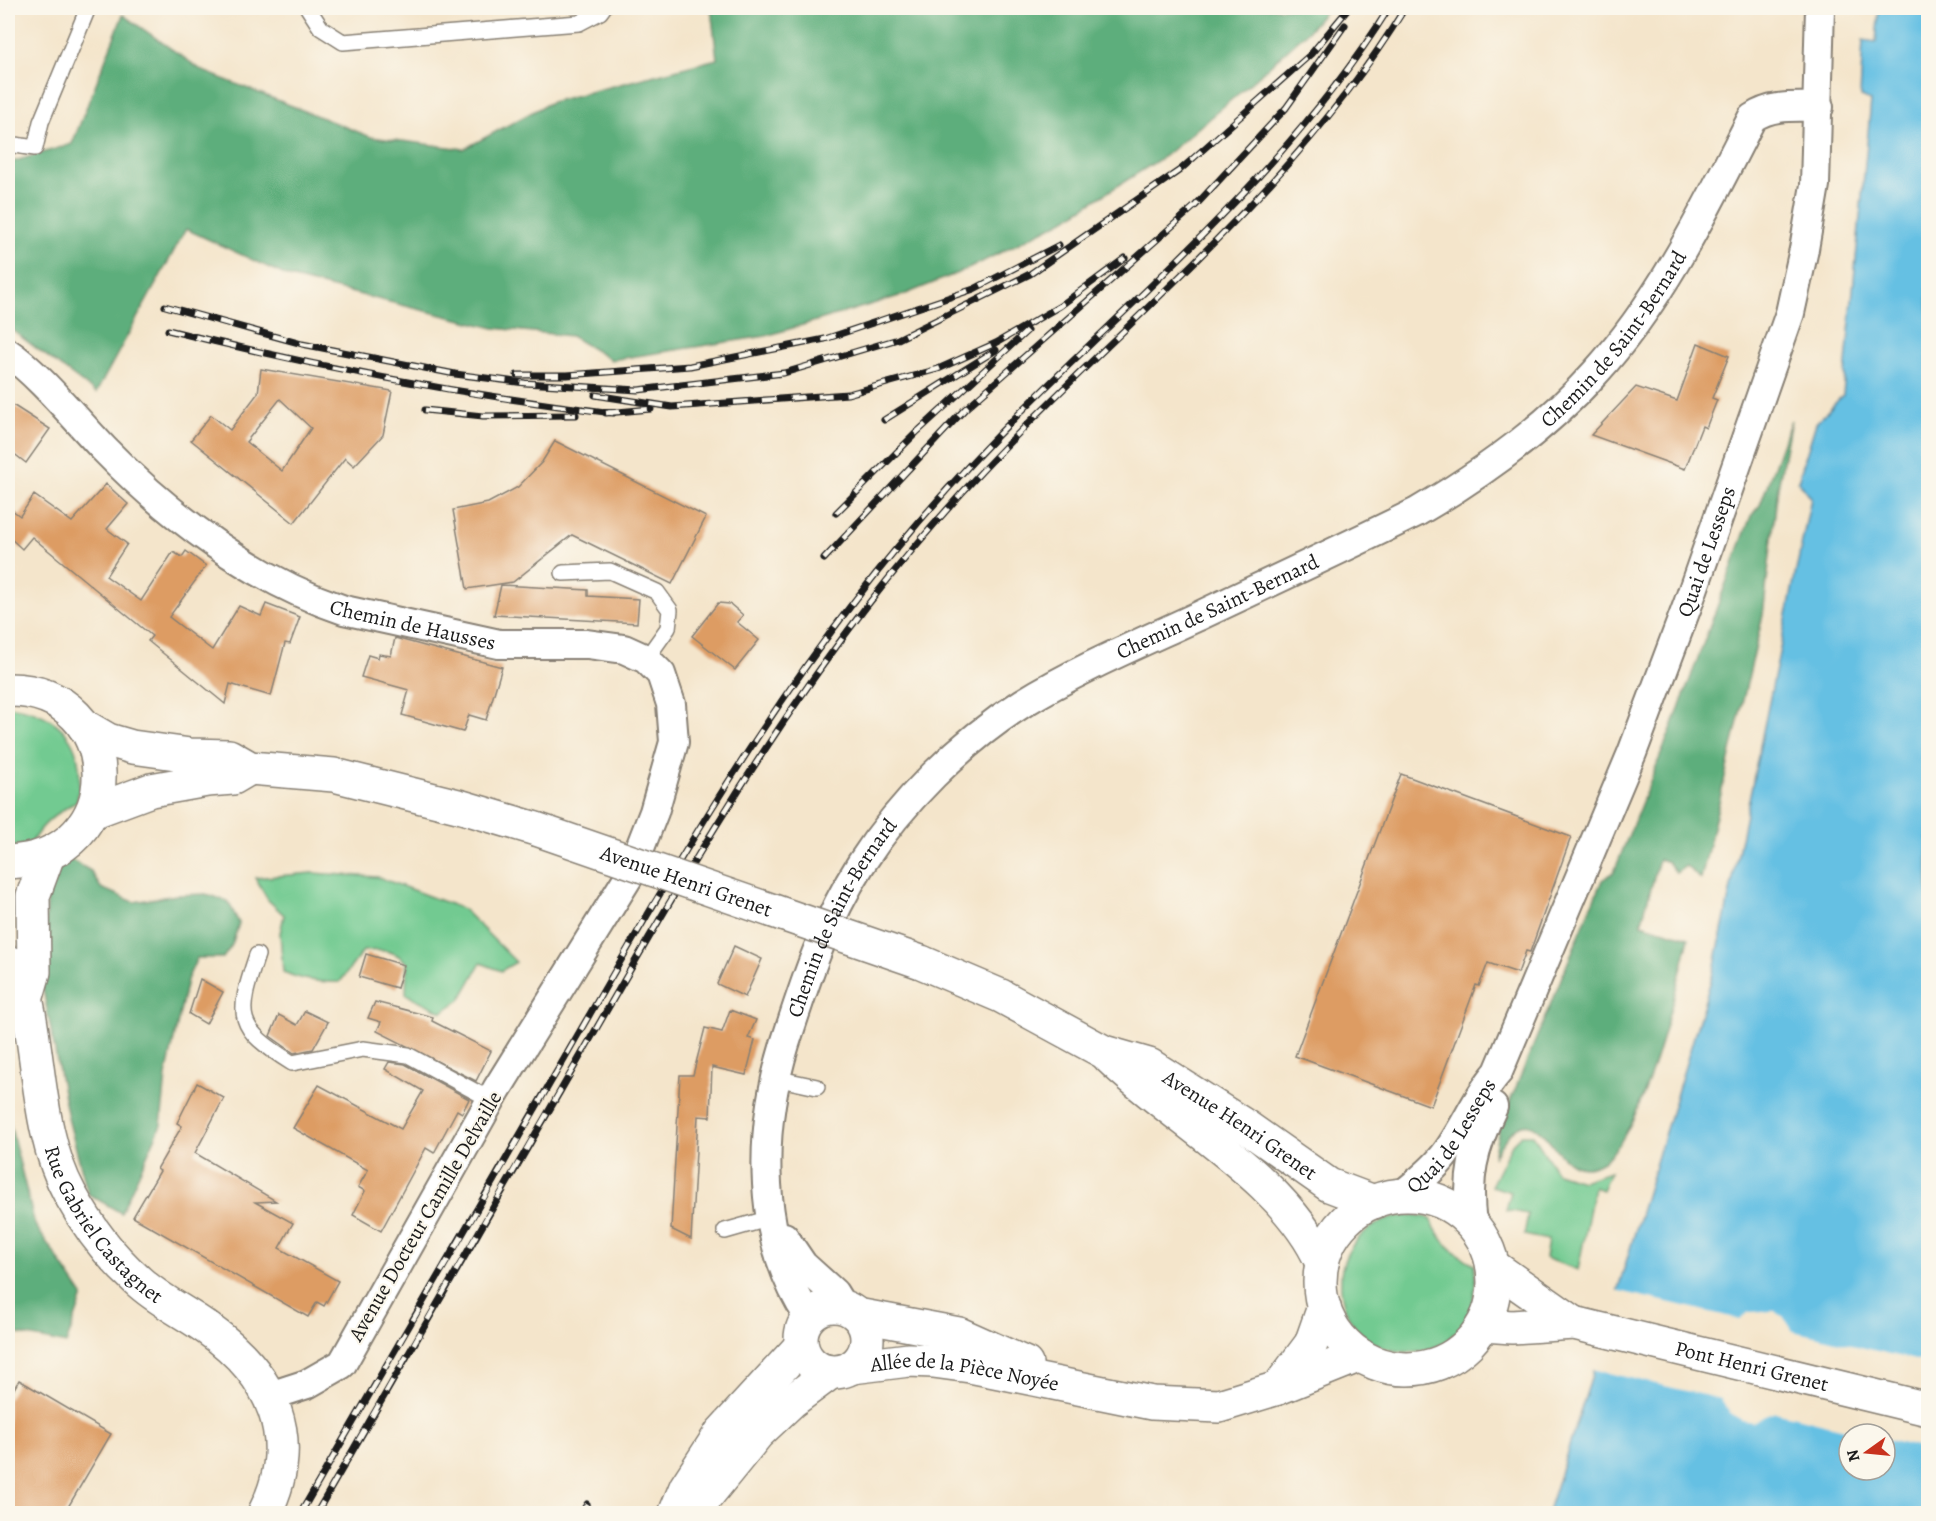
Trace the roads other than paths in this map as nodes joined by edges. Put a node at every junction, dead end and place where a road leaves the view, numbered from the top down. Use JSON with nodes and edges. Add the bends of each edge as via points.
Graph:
{"nodes":[{"id":1,"x":88,"y":8,"type":"edge"},
{"id":2,"x":308,"y":8,"type":"edge"},
{"id":3,"x":603,"y":8,"type":"edge"},
{"id":4,"x":1820,"y":8,"type":"edge"},
{"id":5,"x":1819,"y":107,"type":"junction"},
{"id":6,"x":8,"y":144,"type":"edge"},
{"id":7,"x":8,"y":353,"type":"edge"},
{"id":8,"x":563,"y":573,"type":"dead end"},
{"id":9,"x":646,"y":659,"type":"junction"},
{"id":10,"x":14,"y":685,"type":"edge"},
{"id":11,"x":84,"y":726,"type":"junction"},
{"id":12,"x":250,"y":768,"type":"junction"},
{"id":13,"x":92,"y":812,"type":"junction"},
{"id":14,"x":48,"y":855,"type":"junction"},
{"id":15,"x":8,"y":862,"type":"edge"},
{"id":16,"x":257,"y":955,"type":"dead end"},
{"id":17,"x":8,"y":962,"type":"edge"},
{"id":18,"x":26,"y":1000,"type":"junction"},
{"id":19,"x":1104,"y":1052,"type":"junction"},
{"id":20,"x":1498,"y":1072,"type":"junction"},
{"id":21,"x":775,"y":1078,"type":"junction"},
{"id":22,"x":817,"y":1087,"type":"dead end"},
{"id":23,"x":491,"y":1100,"type":"junction"},
{"id":24,"x":1388,"y":1198,"type":"junction"},
{"id":25,"x":771,"y":1218,"type":"junction"},
{"id":26,"x":1472,"y":1224,"type":"junction"},
{"id":27,"x":725,"y":1231,"type":"dead end"},
{"id":28,"x":1323,"y":1263,"type":"junction"},
{"id":29,"x":1493,"y":1266,"type":"junction"},
{"id":30,"x":1323,"y":1307,"type":"junction"},
{"id":31,"x":850,"y":1311,"type":"junction"},
{"id":32,"x":1537,"y":1312,"type":"junction"},
{"id":33,"x":1484,"y":1325,"type":"junction"},
{"id":34,"x":805,"y":1331,"type":"junction"},
{"id":35,"x":1360,"y":1355,"type":"junction"},
{"id":36,"x":841,"y":1370,"type":"junction"},
{"id":37,"x":1077,"y":1387,"type":"junction"},
{"id":38,"x":1278,"y":1388,"type":"junction"},
{"id":39,"x":270,"y":1396,"type":"junction"},
{"id":40,"x":1929,"y":1409,"type":"edge"},
{"id":41,"x":264,"y":1514,"type":"edge"},
{"id":42,"x":675,"y":1514,"type":"edge"},
{"id":43,"x":693,"y":1514,"type":"edge"}],
"edges":[{"from":1,"to":6,"type":"lane","via":[[41,122],[35,148]]},
{"from":2,"to":3,"type":"lane","via":[[321,28],[343,42],[579,23]]},
{"from":4,"to":5,"type":"street","name":"Quai de Lesseps"},
{"from":5,"to":20,"type":"street","name":"Quai de Lesseps","via":[[1815,185],[1804,249],[1782,335],[1632,753]]},
{"from":5,"to":21,"type":"street","name":"Chemin de Saint-Bernard","via":[[1780,107],[1752,118],[1662,282],[1626,335],[1595,373],[1503,457],[1417,512],[1059,683],[995,722],[962,750],[898,814],[840,899],[808,970]]},
{"from":7,"to":9,"type":"street","name":"Chemin de Hausses","via":[[176,516],[270,577],[322,603],[499,644],[587,644],[624,649]]},
{"from":8,"to":9,"type":"lane","via":[[610,571],[657,592],[670,610],[668,628]]},
{"from":9,"to":23,"type":"street","name":"Avenue Docteur Camille Delvaille","via":[[661,674],[671,704],[674,742],[642,848],[615,899]]},
{"from":10,"to":11,"type":"main road","via":[[49,696]]},
{"from":11,"to":12,"type":"main road","name":"Avenue Henri Grenet","via":[[108,740],[132,747],[229,756]]},
{"from":11,"to":13,"type":"main road","via":[[97,753],[100,783]]},
{"from":12,"to":13,"type":"main road","name":"Avenue Henri Grenet","via":[[233,778],[160,788]]},
{"from":12,"to":19,"type":"main road","name":"Avenue Henri Grenet","bridge":true,"via":[[334,775],[536,829],[921,962],[1001,996]]},
{"from":13,"to":14,"type":"main road","via":[[74,838]]},
{"from":14,"to":15,"type":"main road"},
{"from":14,"to":18,"type":"main road","name":"Rue Gabriel Castagnet","via":[[33,896],[34,972]]},
{"from":16,"to":23,"type":"lane","via":[[245,991],[244,1021],[257,1041],[292,1063],[363,1049],[408,1055]]},
{"from":17,"to":18,"type":"main road","name":"Rue Gabriel Castagnet"},
{"from":18,"to":39,"type":"main road","name":"Rue Gabriel Castagnet","via":[[56,1158],[69,1192],[100,1243],[138,1282],[208,1328],[242,1356]]},
{"from":19,"to":24,"type":"main road","name":"Avenue Henri Grenet","via":[[1149,1065],[1329,1185]]},
{"from":19,"to":28,"type":"main road","name":"Avenue Henri Grenet","via":[[1136,1083],[1211,1139],[1294,1215]]},
{"from":20,"to":24,"type":"street","name":"Quai de Lesseps","via":[[1483,1089],[1443,1157]]},
{"from":20,"to":26,"type":"street","name":"Quai de Lesseps","via":[[1498,1096],[1472,1158]]},
{"from":21,"to":22,"type":"lane"},
{"from":21,"to":25,"type":"street","name":"Chemin de Saint-Bernard","via":[[764,1154]]},
{"from":23,"to":39,"type":"street","name":"Avenue Docteur Camille Delvaille","via":[[342,1364],[307,1384]]},
{"from":24,"to":26,"type":"main road","via":[[1428,1198],[1452,1208]]},
{"from":24,"to":28,"type":"main road","via":[[1356,1212],[1341,1226]]},
{"from":25,"to":27,"type":"lane"},
{"from":25,"to":31,"type":"street","name":"Chemin de Saint-Bernard","via":[[803,1265]]},
{"from":25,"to":34,"type":"street","name":"Chemin de Saint-Bernard"},
{"from":26,"to":29,"type":"main road"},
{"from":28,"to":30,"type":"main road"},
{"from":29,"to":32,"type":"main road"},
{"from":29,"to":33,"type":"main road","via":[[1493,1296]]},
{"from":30,"to":35,"type":"main road","via":[[1338,1334]]},
{"from":30,"to":38,"type":"main road","via":[[1311,1344]]},
{"from":31,"to":34,"type":"main road","via":[[824,1307]]},
{"from":31,"to":36,"type":"main road","via":[[867,1332],[867,1342],[860,1360]]},
{"from":31,"to":37,"type":"main road","name":"Allée de la Pièce Noyée","via":[[959,1334]]},
{"from":32,"to":33,"type":"main road","name":"Pont Henri Grenet"},
{"from":32,"to":40,"type":"main road","name":"Pont Henri Grenet"},
{"from":33,"to":35,"type":"main road","via":[[1466,1347],[1442,1363],[1414,1370],[1386,1367]]},
{"from":34,"to":36,"type":"main road","via":[[812,1364]]},
{"from":34,"to":42,"type":"main road","via":[[721,1433],[686,1487]]},
{"from":35,"to":38,"type":"main road","name":"Allée de la Pièce Noyée"},
{"from":36,"to":37,"type":"main road","name":"Allée de la Pièce Noyée","via":[[909,1360],[933,1361]]},
{"from":36,"to":43,"type":"main road","via":[[792,1401],[757,1434]]},
{"from":37,"to":38,"type":"main road","name":"Allée de la Pièce Noyée","via":[[1152,1403],[1219,1406]]},
{"from":39,"to":41,"type":"main road","via":[[280,1427],[281,1454],[276,1483]]}]}
